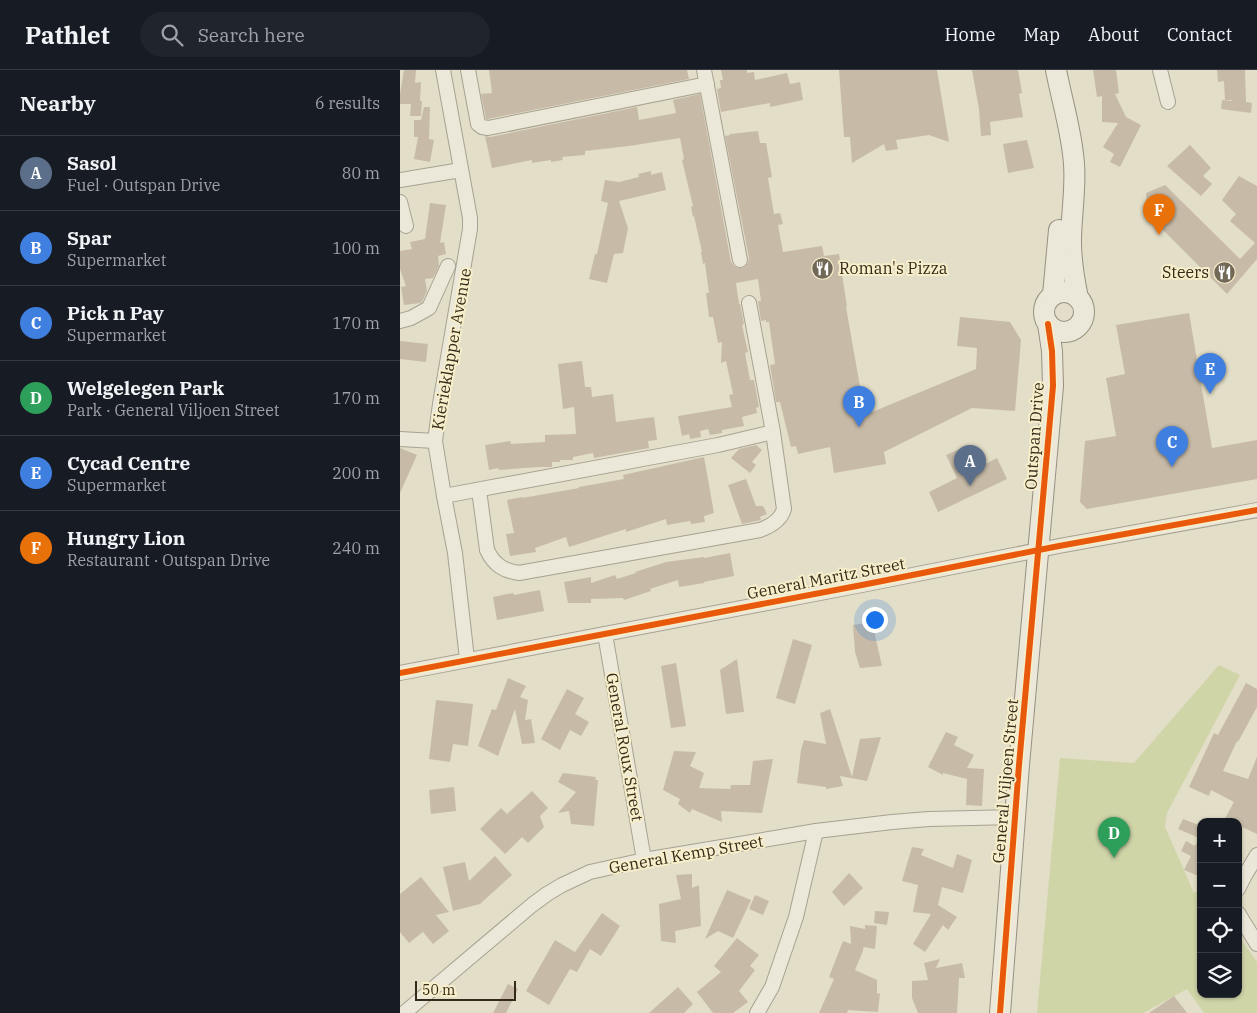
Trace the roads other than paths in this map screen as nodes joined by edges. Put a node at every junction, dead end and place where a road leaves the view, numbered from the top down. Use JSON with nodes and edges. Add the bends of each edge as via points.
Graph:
{"nodes":[{"id":1,"x":443,"y":70,"type":"edge"},
{"id":2,"x":468,"y":70,"type":"edge"},
{"id":3,"x":704,"y":70,"type":"edge"},
{"id":4,"x":1046,"y":70,"type":"edge"},
{"id":5,"x":1056,"y":70,"type":"edge"},
{"id":6,"x":1160,"y":70,"type":"edge"},
{"id":7,"x":707,"y":84,"type":"junction"},
{"id":8,"x":1168,"y":102,"type":"dead end"},
{"id":9,"x":461,"y":170,"type":"junction"},
{"id":10,"x":400,"y":180,"type":"edge"},
{"id":11,"x":400,"y":202,"type":"edge"},
{"id":12,"x":406,"y":226,"type":"dead end"},
{"id":13,"x":740,"y":260,"type":"dead end"},
{"id":14,"x":448,"y":266,"type":"dead end"},
{"id":15,"x":1053,"y":295,"type":"junction"},
{"id":16,"x":1078,"y":298,"type":"junction"},
{"id":17,"x":749,"y":303,"type":"dead end"},
{"id":18,"x":400,"y":321,"type":"edge"},
{"id":19,"x":1048,"y":324,"type":"junction"},
{"id":20,"x":1070,"y":331,"type":"junction"},
{"id":21,"x":1053,"y":380,"type":"junction"},
{"id":22,"x":773,"y":432,"type":"junction"},
{"id":23,"x":400,"y":438,"type":"edge"},
{"id":24,"x":436,"y":441,"type":"junction"},
{"id":25,"x":480,"y":490,"type":"junction"},
{"id":26,"x":444,"y":496,"type":"junction"},
{"id":27,"x":1257,"y":510,"type":"edge"},
{"id":28,"x":1038,"y":550,"type":"junction"},
{"id":29,"x":605,"y":634,"type":"junction"},
{"id":30,"x":467,"y":659,"type":"junction"},
{"id":31,"x":400,"y":673,"type":"edge"},
{"id":32,"x":1016,"y":817,"type":"junction"},
{"id":33,"x":816,"y":831,"type":"junction"},
{"id":34,"x":1257,"y":855,"type":"edge"},
{"id":35,"x":644,"y":860,"type":"junction"},
{"id":36,"x":1242,"y":882,"type":"edge"},
{"id":37,"x":1242,"y":920,"type":"edge"},
{"id":38,"x":1257,"y":944,"type":"edge"},
{"id":39,"x":404,"y":1013,"type":"edge"},
{"id":40,"x":757,"y":1013,"type":"edge"},
{"id":41,"x":1000,"y":1013,"type":"edge"}],
"edges":[{"from":1,"to":9,"type":"street","name":"Kierieklapper Avenue"},
{"from":2,"to":7,"type":"street","via":[[478,124],[488,128]]},
{"from":3,"to":7,"type":"street"},
{"from":4,"to":15,"type":"street","via":[[1062,167]]},
{"from":5,"to":16,"type":"street","via":[[1074,166],[1071,251]]},
{"from":6,"to":8,"type":"street"},
{"from":7,"to":13,"type":"street"},
{"from":9,"to":10,"type":"street"},
{"from":9,"to":24,"type":"street","name":"Kierieklapper Avenue","via":[[470,229]]},
{"from":11,"to":12,"type":"street"},
{"from":14,"to":18,"type":"street","via":[[429,308]]},
{"from":15,"to":16,"type":"street","via":[[1063,292]]},
{"from":15,"to":19,"type":"street","via":[[1044,310]]},
{"from":16,"to":20,"type":"street","via":[[1084,312],[1078,326]]},
{"from":17,"to":22,"type":"street"},
{"from":19,"to":20,"type":"street","via":[[1056,330]]},
{"from":19,"to":21,"type":"street","name":"Outspan Drive"},
{"from":20,"to":21,"type":"street","name":"Outspan Drive"},
{"from":21,"to":28,"type":"street","name":"Outspan Drive"},
{"from":22,"to":25,"type":"street"},
{"from":22,"to":25,"type":"street","via":[[784,508],[774,523],[760,530],[512,572],[496,564],[487,550]]},
{"from":23,"to":24,"type":"street"},
{"from":24,"to":26,"type":"street","name":"Kierieklapper Avenue"},
{"from":25,"to":26,"type":"street"},
{"from":26,"to":30,"type":"street","name":"Kierieklapper Avenue","via":[[455,553]]},
{"from":27,"to":28,"type":"street","name":"General Maritz Street"},
{"from":28,"to":29,"type":"street","name":"General Maritz Street"},
{"from":28,"to":32,"type":"street","name":"General Viljoen Street"},
{"from":29,"to":30,"type":"street","name":"General Maritz Street"},
{"from":29,"to":35,"type":"street","name":"General Roux Street"},
{"from":30,"to":31,"type":"street","name":"General Maritz Street"},
{"from":32,"to":33,"type":"street","name":"General Kemp Street","via":[[920,820]]},
{"from":32,"to":41,"type":"street","name":"General Viljoen Street"},
{"from":33,"to":35,"type":"street","name":"General Kemp Street"},
{"from":33,"to":40,"type":"street","via":[[793,926],[772,987]]},
{"from":34,"to":36,"type":"street"},
{"from":35,"to":39,"type":"street","name":"General Kemp Street","via":[[590,872],[547,894]]},
{"from":37,"to":38,"type":"street"}]}
